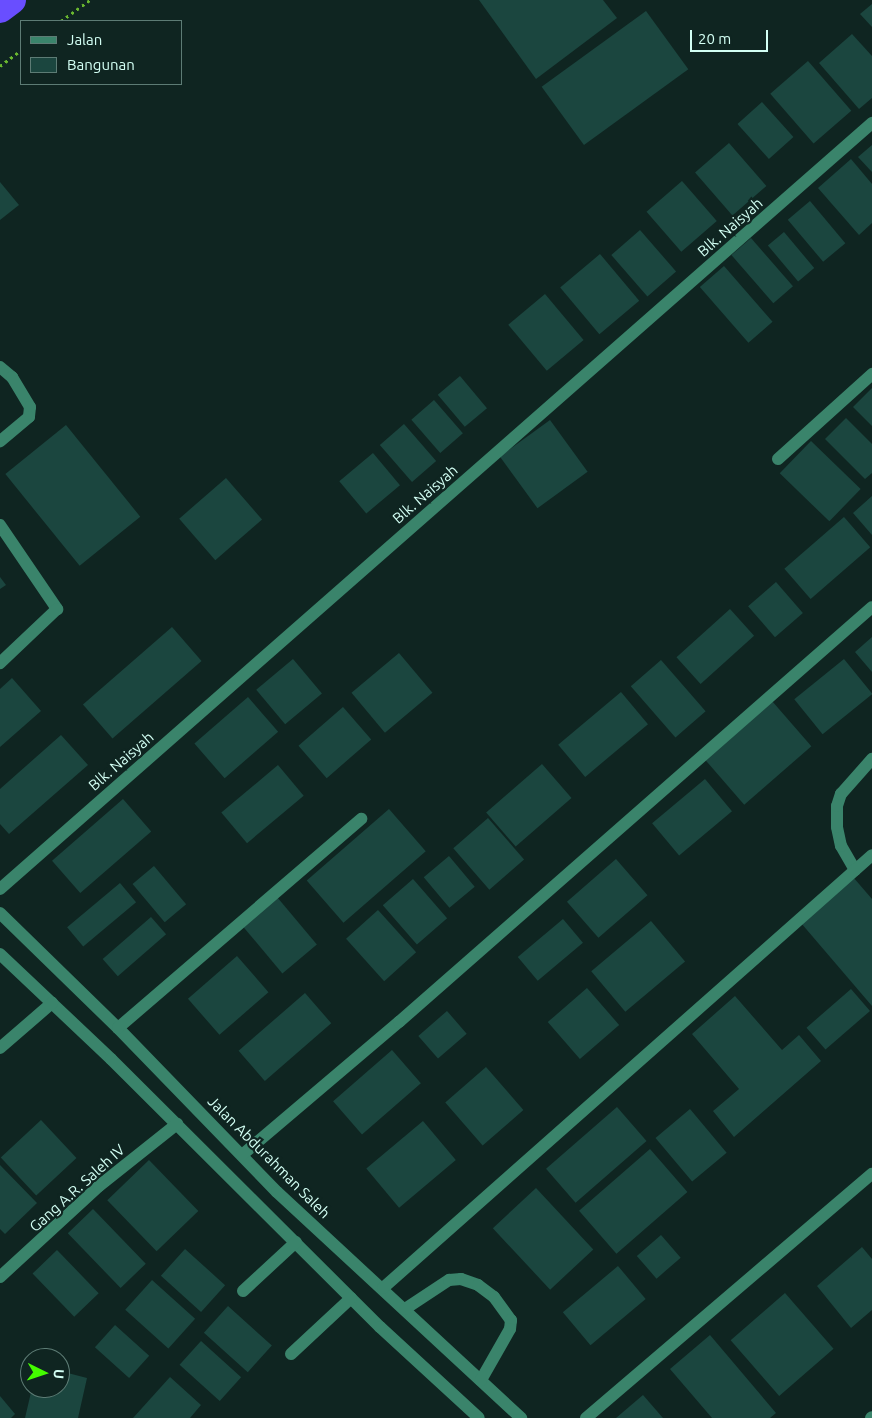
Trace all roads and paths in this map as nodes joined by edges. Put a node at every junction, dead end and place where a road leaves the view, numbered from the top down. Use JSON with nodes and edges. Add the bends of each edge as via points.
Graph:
{"nodes":[{"id":1,"x":12,"y":0,"type":"edge"},
{"id":2,"x":90,"y":0,"type":"edge"},
{"id":3,"x":0,"y":9,"type":"edge"},
{"id":4,"x":62,"y":20,"type":"edge"},
{"id":5,"x":20,"y":51,"type":"edge"},
{"id":6,"x":0,"y":66,"type":"edge"},
{"id":7,"x":872,"y":123,"type":"edge"},
{"id":8,"x":0,"y":367,"type":"edge"},
{"id":9,"x":872,"y":374,"type":"edge"},
{"id":10,"x":0,"y":441,"type":"edge"},
{"id":11,"x":778,"y":459,"type":"dead end"},
{"id":12,"x":0,"y":525,"type":"edge"},
{"id":13,"x":872,"y":607,"type":"edge"},
{"id":14,"x":0,"y":663,"type":"edge"},
{"id":15,"x":872,"y":759,"type":"edge"},
{"id":16,"x":361,"y":819,"type":"dead end"},
{"id":17,"x":872,"y":855,"type":"edge"},
{"id":18,"x":855,"y":870,"type":"junction"},
{"id":19,"x":0,"y":889,"type":"edge"},
{"id":20,"x":0,"y":913,"type":"edge"},
{"id":21,"x":0,"y":954,"type":"edge"},
{"id":22,"x":52,"y":1003,"type":"junction"},
{"id":23,"x":118,"y":1028,"type":"junction"},
{"id":24,"x":0,"y":1048,"type":"edge"},
{"id":25,"x":177,"y":1124,"type":"junction"},
{"id":26,"x":242,"y":1154,"type":"junction"},
{"id":27,"x":872,"y":1174,"type":"edge"},
{"id":28,"x":277,"y":1192,"type":"junction"},
{"id":29,"x":261,"y":1207,"type":"junction"},
{"id":30,"x":296,"y":1242,"type":"junction"},
{"id":31,"x":0,"y":1277,"type":"edge"},
{"id":32,"x":383,"y":1288,"type":"junction"},
{"id":33,"x":243,"y":1291,"type":"dead end"},
{"id":34,"x":351,"y":1298,"type":"junction"},
{"id":35,"x":405,"y":1309,"type":"junction"},
{"id":36,"x":291,"y":1354,"type":"dead end"},
{"id":37,"x":480,"y":1380,"type":"junction"},
{"id":38,"x":479,"y":1418,"type":"edge"},
{"id":39,"x":521,"y":1418,"type":"edge"},
{"id":40,"x":586,"y":1418,"type":"edge"}],
"edges":[{"from":1,"to":3,"type":"highway"},
{"from":2,"to":4,"type":"path"},
{"from":5,"to":6,"type":"path"},
{"from":7,"to":19,"type":"street","name":"Blk. Naisyah"},
{"from":8,"to":10,"type":"street","via":[[12,377],[30,407],[28,417]]},
{"from":9,"to":11,"type":"street"},
{"from":12,"to":14,"type":"street","via":[[57,609]]},
{"from":13,"to":26,"type":"street","via":[[399,1022]]},
{"from":15,"to":18,"type":"street","via":[[841,794],[837,806],[837,827],[842,846]]},
{"from":16,"to":23,"type":"street"},
{"from":17,"to":18,"type":"street"},
{"from":18,"to":32,"type":"street"},
{"from":20,"to":23,"type":"street","name":"Jalan Abdurahman Saleh"},
{"from":21,"to":22,"type":"street"},
{"from":22,"to":24,"type":"street"},
{"from":22,"to":25,"type":"street"},
{"from":23,"to":26,"type":"street","name":"Jalan Abdurahman Saleh"},
{"from":25,"to":29,"type":"street"},
{"from":25,"to":31,"type":"street","name":"Gang A.R. Saleh IV","via":[[99,1186]]},
{"from":26,"to":28,"type":"street","name":"Jalan Abdurahman Saleh"},
{"from":27,"to":40,"type":"street"},
{"from":28,"to":29,"type":"street"},
{"from":28,"to":32,"type":"street","name":"Jalan Abdurahman Saleh"},
{"from":29,"to":30,"type":"street"},
{"from":30,"to":33,"type":"street"},
{"from":30,"to":34,"type":"street"},
{"from":32,"to":35,"type":"street","name":"Jalan Abdurahman Saleh"},
{"from":34,"to":36,"type":"street"},
{"from":34,"to":38,"type":"street"},
{"from":35,"to":37,"type":"street","name":"Jalan Abdurahman Saleh"},
{"from":35,"to":37,"type":"street","via":[[449,1280],[461,1279],[494,1297],[511,1320],[510,1330]]},
{"from":37,"to":39,"type":"street","name":"Jalan Abdurahman Saleh"}]}
